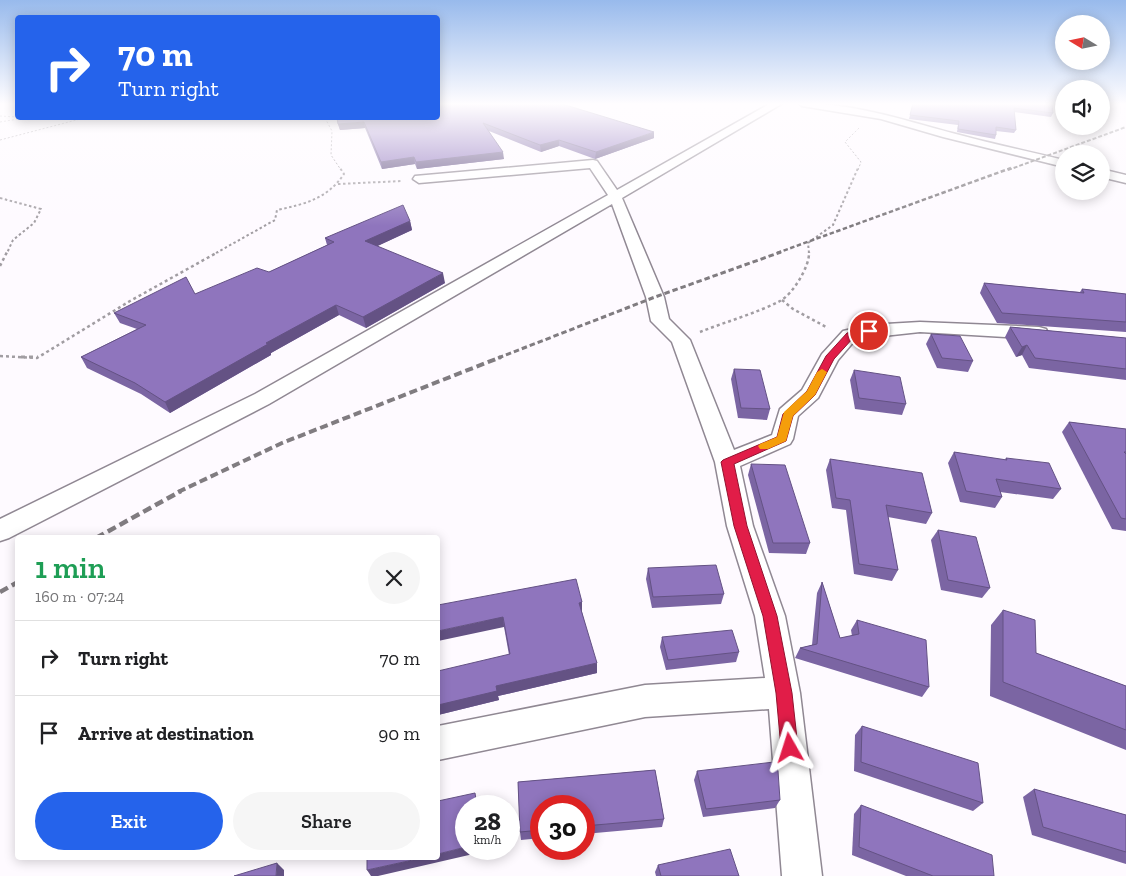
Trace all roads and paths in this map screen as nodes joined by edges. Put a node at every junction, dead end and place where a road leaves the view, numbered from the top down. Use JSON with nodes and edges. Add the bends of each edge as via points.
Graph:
{"nodes":[{"id":1,"x":331,"y":144,"type":"edge"},
{"id":2,"x":707,"y":144,"type":"edge"},
{"id":3,"x":847,"y":144,"type":"edge"},
{"id":4,"x":980,"y":144,"type":"edge"},
{"id":5,"x":1055,"y":162,"type":"edge"},
{"id":6,"x":1110,"y":175,"type":"edge"},
{"id":7,"x":419,"y":179,"type":"joint"},
{"id":8,"x":1126,"y":179,"type":"edge"},
{"id":9,"x":338,"y":184,"type":"junction"},
{"id":10,"x":615,"y":196,"type":"junction"},
{"id":11,"x":0,"y":198,"type":"edge"},
{"id":12,"x":0,"y":266,"type":"edge"},
{"id":13,"x":782,"y":300,"type":"junction"},
{"id":14,"x":850,"y":335,"type":"junction"},
{"id":15,"x":1061,"y":335,"type":"edge"},
{"id":16,"x":681,"y":340,"type":"junction"},
{"id":17,"x":0,"y":356,"type":"edge"},
{"id":18,"x":727,"y":462,"type":"junction"},
{"id":19,"x":0,"y":531,"type":"edge"},
{"id":20,"x":784,"y":693,"type":"junction"},
{"id":21,"x":440,"y":743,"type":"edge"},
{"id":22,"x":802,"y":876,"type":"edge"}],
"edges":[{"from":1,"to":9,"type":"path","via":[[331,155],[344,174]]},
{"from":2,"to":10,"type":"street"},
{"from":3,"to":13,"type":"path","via":[[861,162],[834,225],[808,243],[809,258],[799,281]]},
{"from":4,"to":5,"type":"street"},
{"from":6,"to":8,"type":"street"},
{"from":7,"to":9,"type":"path"},
{"from":7,"to":10,"type":"street","via":[[593,164]]},
{"from":9,"to":17,"type":"path","via":[[315,202],[277,210],[275,220],[130,301],[37,358]]},
{"from":10,"to":16,"type":"street","via":[[655,297],[660,321]]},
{"from":10,"to":19,"type":"street","via":[[262,399]]},
{"from":11,"to":12,"type":"path","via":[[41,210],[34,223],[12,240]]},
{"from":13,"to":14,"type":"path","via":[[825,327]]},
{"from":13,"to":16,"type":"path"},
{"from":14,"to":15,"type":"street","via":[[920,327]]},
{"from":14,"to":18,"type":"street","via":[[829,358],[812,393],[788,414],[782,439]]},
{"from":16,"to":18,"type":"street"},
{"from":18,"to":20,"type":"street","via":[[740,526],[770,616]]},
{"from":20,"to":21,"type":"street","via":[[645,701]]},
{"from":20,"to":22,"type":"street"}]}
